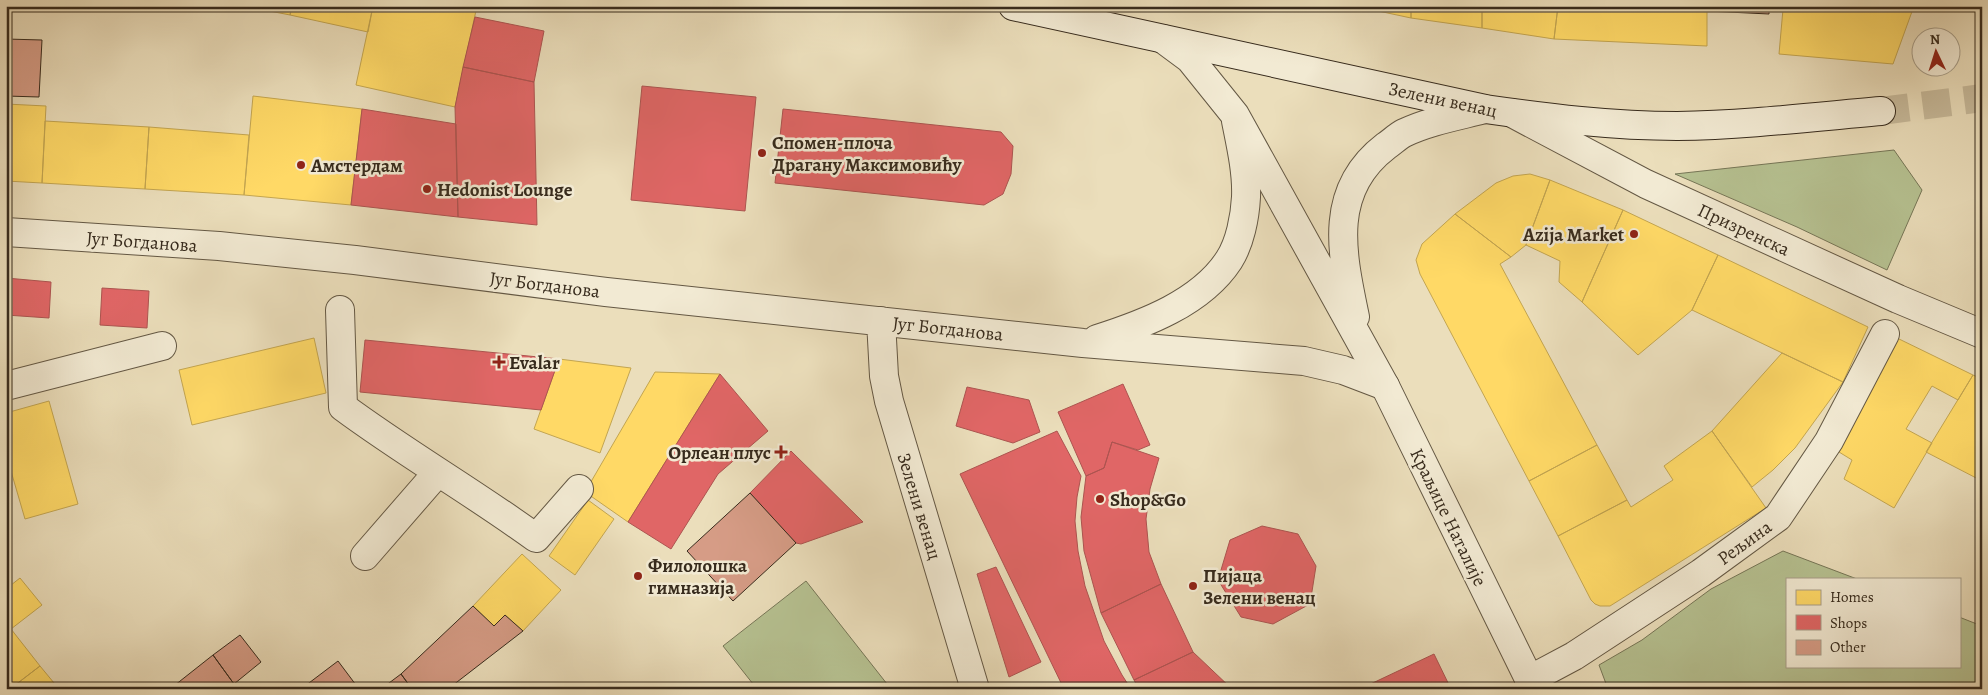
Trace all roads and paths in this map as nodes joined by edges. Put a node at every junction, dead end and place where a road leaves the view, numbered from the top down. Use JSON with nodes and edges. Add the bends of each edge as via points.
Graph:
{"nodes":[{"id":1,"x":1013,"y":6,"type":"edge"},
{"id":2,"x":1163,"y":39,"type":"junction"},
{"id":3,"x":1498,"y":111,"type":"junction"},
{"id":4,"x":1881,"y":111,"type":"tunnel mouth"},
{"id":5,"x":1235,"y":115,"type":"junction"},
{"id":6,"x":6,"y":232,"type":"edge"},
{"id":7,"x":1902,"y":301,"type":"junction"},
{"id":8,"x":340,"y":310,"type":"dead end"},
{"id":9,"x":882,"y":321,"type":"junction"},
{"id":10,"x":1982,"y":334,"type":"edge"},
{"id":11,"x":1083,"y":343,"type":"junction"},
{"id":12,"x":162,"y":346,"type":"dead end"},
{"id":13,"x":1361,"y":346,"type":"junction"},
{"id":14,"x":6,"y":386,"type":"edge"},
{"id":15,"x":1385,"y":386,"type":"junction"},
{"id":16,"x":438,"y":472,"type":"junction"},
{"id":17,"x":579,"y":489,"type":"dead end"},
{"id":18,"x":365,"y":556,"type":"dead end"},
{"id":19,"x":1531,"y":684,"type":"edge"},
{"id":20,"x":975,"y":689,"type":"edge"}],
"edges":[{"from":1,"to":2,"type":"street","name":"Зелени венац"},
{"from":2,"to":3,"type":"street","name":"Зелени венац"},
{"from":2,"to":5,"type":"street","name":"Краљице Наталије","via":[[1190,59]]},
{"from":3,"to":4,"type":"street","name":"Зелени венац","via":[[1596,123],[1677,126]]},
{"from":3,"to":7,"type":"street","name":"Призренска","via":[[1646,184]]},
{"from":3,"to":13,"type":"street","name":"Краљице Наталије","via":[[1438,121],[1404,133],[1371,158],[1354,183],[1346,201],[1343,244]]},
{"from":5,"to":11,"type":"street","name":"Југ Богданова","via":[[1246,197],[1238,243],[1229,260],[1214,278],[1181,304],[1139,326]]},
{"from":5,"to":13,"type":"street","name":"Краљице Наталије"},
{"from":6,"to":9,"type":"street","name":"Југ Богданова","via":[[219,246]]},
{"from":7,"to":10,"type":"street","name":"Призренска"},
{"from":7,"to":19,"type":"street","name":"Рељина","via":[[1829,441],[1778,517],[1701,574]]},
{"from":8,"to":16,"type":"street","via":[[342,407]]},
{"from":9,"to":11,"type":"street","name":"Југ Богданова"},
{"from":9,"to":20,"type":"street","name":"Зелени венац","via":[[884,376],[889,401]]},
{"from":11,"to":15,"type":"street","name":"Југ Богданова","via":[[1304,361],[1344,370]]},
{"from":12,"to":14,"type":"street"},
{"from":13,"to":15,"type":"street","name":"Краљице Наталије"},
{"from":15,"to":19,"type":"street","name":"Краљице Наталије"},
{"from":16,"to":17,"type":"street","via":[[536,538]]},
{"from":16,"to":18,"type":"street"}]}
